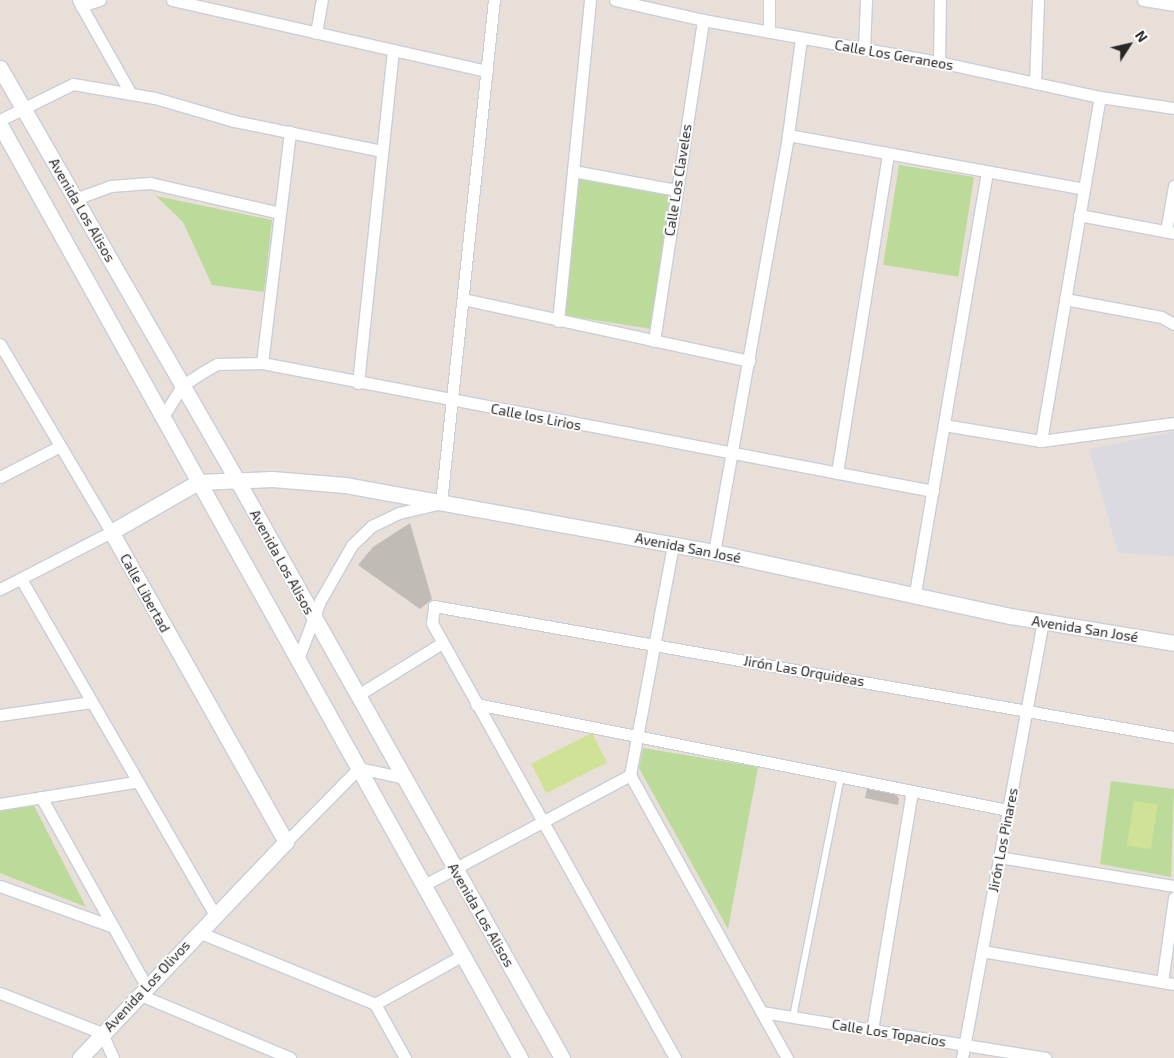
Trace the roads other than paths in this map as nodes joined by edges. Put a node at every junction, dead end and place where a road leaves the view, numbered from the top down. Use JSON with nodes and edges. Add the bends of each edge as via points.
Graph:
{"nodes":[{"id":1,"x":100,"y":0,"type":"edge"},
{"id":2,"x":172,"y":0,"type":"edge"},
{"id":3,"x":322,"y":0,"type":"edge"},
{"id":4,"x":494,"y":0,"type":"edge"},
{"id":5,"x":590,"y":0,"type":"edge"},
{"id":6,"x":615,"y":0,"type":"edge"},
{"id":7,"x":769,"y":0,"type":"edge"},
{"id":8,"x":866,"y":0,"type":"edge"},
{"id":9,"x":940,"y":0,"type":"edge"},
{"id":10,"x":1038,"y":0,"type":"edge"},
{"id":11,"x":1143,"y":0,"type":"edge"},
{"id":12,"x":80,"y":3,"type":"edge"},
{"id":13,"x":1174,"y":5,"type":"edge"},
{"id":14,"x":703,"y":20,"type":"junction"},
{"id":15,"x":769,"y":32,"type":"junction"},
{"id":16,"x":316,"y":33,"type":"junction"},
{"id":17,"x":801,"y":39,"type":"junction"},
{"id":18,"x":393,"y":50,"type":"junction"},
{"id":19,"x":864,"y":50,"type":"junction"},
{"id":20,"x":939,"y":62,"type":"junction"},
{"id":21,"x":0,"y":68,"type":"edge"},
{"id":22,"x":487,"y":70,"type":"junction"},
{"id":23,"x":1035,"y":83,"type":"junction"},
{"id":24,"x":131,"y":94,"type":"junction"},
{"id":25,"x":1100,"y":97,"type":"junction"},
{"id":26,"x":23,"y":108,"type":"junction"},
{"id":27,"x":1174,"y":108,"type":"edge"},
{"id":28,"x":0,"y":120,"type":"edge"},
{"id":29,"x":0,"y":125,"type":"edge"},
{"id":30,"x":290,"y":132,"type":"junction"},
{"id":31,"x":788,"y":135,"type":"junction"},
{"id":32,"x":382,"y":151,"type":"junction"},
{"id":33,"x":888,"y":156,"type":"junction"},
{"id":34,"x":573,"y":171,"type":"junction"},
{"id":35,"x":987,"y":172,"type":"junction"},
{"id":36,"x":1174,"y":186,"type":"edge"},
{"id":37,"x":1084,"y":189,"type":"junction"},
{"id":38,"x":677,"y":190,"type":"junction"},
{"id":39,"x":75,"y":198,"type":"junction"},
{"id":40,"x":280,"y":212,"type":"junction"},
{"id":41,"x":1079,"y":215,"type":"junction"},
{"id":42,"x":1170,"y":232,"type":"edge"},
{"id":43,"x":462,"y":299,"type":"junction"},
{"id":44,"x":1065,"y":299,"type":"junction"},
{"id":45,"x":558,"y":321,"type":"junction"},
{"id":46,"x":1174,"y":324,"type":"edge"},
{"id":47,"x":654,"y":341,"type":"junction"},
{"id":48,"x":0,"y":344,"type":"edge"},
{"id":49,"x":749,"y":361,"type":"junction"},
{"id":50,"x":262,"y":363,"type":"junction"},
{"id":51,"x":358,"y":383,"type":"junction"},
{"id":52,"x":183,"y":385,"type":"junction"},
{"id":53,"x":452,"y":401,"type":"junction"},
{"id":54,"x":162,"y":418,"type":"junction"},
{"id":55,"x":1174,"y":422,"type":"edge"},
{"id":56,"x":944,"y":426,"type":"junction"},
{"id":57,"x":1041,"y":441,"type":"junction"},
{"id":58,"x":60,"y":446,"type":"junction"},
{"id":59,"x":732,"y":455,"type":"junction"},
{"id":60,"x":836,"y":473,"type":"junction"},
{"id":61,"x":0,"y":477,"type":"edge"},
{"id":62,"x":237,"y":480,"type":"junction"},
{"id":63,"x":198,"y":482,"type":"junction"},
{"id":64,"x":933,"y":491,"type":"junction"},
{"id":65,"x":441,"y":503,"type":"junction"},
{"id":66,"x":111,"y":532,"type":"junction"},
{"id":67,"x":674,"y":545,"type":"junction"},
{"id":68,"x":714,"y":552,"type":"junction"},
{"id":69,"x":21,"y":579,"type":"junction"},
{"id":70,"x":0,"y":589,"type":"edge"},
{"id":71,"x":915,"y":593,"type":"junction"},
{"id":72,"x":313,"y":618,"type":"junction"},
{"id":73,"x":1043,"y":622,"type":"junction"},
{"id":74,"x":442,"y":643,"type":"junction"},
{"id":75,"x":1174,"y":643,"type":"edge"},
{"id":76,"x":656,"y":645,"type":"junction"},
{"id":77,"x":298,"y":659,"type":"junction"},
{"id":78,"x":358,"y":695,"type":"junction"},
{"id":79,"x":91,"y":702,"type":"junction"},
{"id":80,"x":476,"y":704,"type":"junction"},
{"id":81,"x":1026,"y":711,"type":"junction"},
{"id":82,"x":1,"y":714,"type":"edge"},
{"id":83,"x":639,"y":736,"type":"junction"},
{"id":84,"x":1174,"y":737,"type":"edge"},
{"id":85,"x":359,"y":768,"type":"junction"},
{"id":86,"x":630,"y":775,"type":"junction"},
{"id":87,"x":841,"y":777,"type":"junction"},
{"id":88,"x":404,"y":778,"type":"junction"},
{"id":89,"x":135,"y":782,"type":"junction"},
{"id":90,"x":912,"y":791,"type":"junction"},
{"id":91,"x":41,"y":797,"type":"junction"},
{"id":92,"x":0,"y":804,"type":"edge"},
{"id":93,"x":1008,"y":810,"type":"junction"},
{"id":94,"x":540,"y":820,"type":"junction"},
{"id":95,"x":286,"y":842,"type":"junction"},
{"id":96,"x":999,"y":857,"type":"junction"},
{"id":97,"x":455,"y":870,"type":"junction"},
{"id":98,"x":424,"y":885,"type":"junction"},
{"id":99,"x":0,"y":886,"type":"edge"},
{"id":100,"x":1174,"y":886,"type":"edge"},
{"id":101,"x":1174,"y":898,"type":"edge"},
{"id":102,"x":215,"y":915,"type":"junction"},
{"id":103,"x":110,"y":926,"type":"junction"},
{"id":104,"x":198,"y":932,"type":"junction"},
{"id":105,"x":982,"y":951,"type":"junction"},
{"id":106,"x":463,"y":955,"type":"junction"},
{"id":107,"x":1162,"y":982,"type":"junction"},
{"id":108,"x":1174,"y":984,"type":"edge"},
{"id":109,"x":142,"y":990,"type":"junction"},
{"id":110,"x":0,"y":993,"type":"edge"},
{"id":111,"x":375,"y":1004,"type":"junction"},
{"id":112,"x":762,"y":1012,"type":"junction"},
{"id":113,"x":793,"y":1018,"type":"junction"},
{"id":114,"x":872,"y":1030,"type":"junction"},
{"id":115,"x":102,"y":1033,"type":"junction"},
{"id":116,"x":965,"y":1045,"type":"junction"},
{"id":117,"x":80,"y":1058,"type":"edge"},
{"id":118,"x":113,"y":1058,"type":"edge"},
{"id":119,"x":290,"y":1058,"type":"edge"},
{"id":120,"x":404,"y":1058,"type":"edge"},
{"id":121,"x":520,"y":1058,"type":"edge"},
{"id":122,"x":562,"y":1058,"type":"edge"},
{"id":123,"x":675,"y":1058,"type":"edge"},
{"id":124,"x":788,"y":1058,"type":"edge"},
{"id":125,"x":962,"y":1058,"type":"edge"},
{"id":126,"x":1045,"y":1058,"type":"edge"}],
"edges":[{"from":1,"to":12,"type":"street"},
{"from":2,"to":16,"type":"street"},
{"from":3,"to":16,"type":"street"},
{"from":4,"to":22,"type":"street"},
{"from":5,"to":34,"type":"street"},
{"from":6,"to":14,"type":"street","name":"Calle Los Geraneos"},
{"from":7,"to":15,"type":"street"},
{"from":8,"to":19,"type":"street"},
{"from":9,"to":20,"type":"street"},
{"from":10,"to":23,"type":"street"},
{"from":11,"to":13,"type":"street"},
{"from":12,"to":24,"type":"street"},
{"from":14,"to":15,"type":"street","name":"Calle Los Geraneos"},
{"from":14,"to":38,"type":"street","name":"Calle Los Claveles"},
{"from":15,"to":17,"type":"street","name":"Calle Los Geraneos"},
{"from":16,"to":18,"type":"street"},
{"from":17,"to":19,"type":"street","name":"Calle Los Geraneos"},
{"from":17,"to":31,"type":"street"},
{"from":18,"to":22,"type":"street"},
{"from":18,"to":32,"type":"street"},
{"from":19,"to":20,"type":"street","name":"Calle Los Geraneos"},
{"from":20,"to":23,"type":"street","name":"Calle Los Geraneos"},
{"from":21,"to":26,"type":"street","name":"Avenida Los Alisos"},
{"from":22,"to":43,"type":"street"},
{"from":23,"to":25,"type":"street","name":"Calle Los Geraneos"},
{"from":24,"to":26,"type":"street","via":[[73,84]]},
{"from":24,"to":30,"type":"street"},
{"from":25,"to":27,"type":"street","name":"Calle Los Geraneos"},
{"from":25,"to":37,"type":"street"},
{"from":26,"to":28,"type":"street"},
{"from":26,"to":39,"type":"street","name":"Avenida Los Alisos"},
{"from":29,"to":54,"type":"street"},
{"from":30,"to":32,"type":"street"},
{"from":30,"to":40,"type":"street"},
{"from":31,"to":33,"type":"street"},
{"from":31,"to":49,"type":"street"},
{"from":32,"to":51,"type":"street"},
{"from":33,"to":35,"type":"street"},
{"from":33,"to":60,"type":"street"},
{"from":34,"to":38,"type":"street"},
{"from":34,"to":45,"type":"street"},
{"from":35,"to":37,"type":"street"},
{"from":35,"to":56,"type":"street"},
{"from":36,"to":42,"type":"street"},
{"from":37,"to":41,"type":"street"},
{"from":38,"to":47,"type":"street","name":"Calle Los Claveles"},
{"from":39,"to":40,"type":"street","via":[[110,186],[150,183]]},
{"from":39,"to":52,"type":"street","name":"Avenida Los Alisos"},
{"from":40,"to":50,"type":"street"},
{"from":41,"to":42,"type":"street"},
{"from":41,"to":44,"type":"street"},
{"from":43,"to":45,"type":"street"},
{"from":43,"to":53,"type":"street"},
{"from":44,"to":46,"type":"street","via":[[1160,317]]},
{"from":44,"to":57,"type":"street"},
{"from":45,"to":47,"type":"street"},
{"from":47,"to":49,"type":"street"},
{"from":48,"to":58,"type":"street","name":"Calle Libertad"},
{"from":49,"to":59,"type":"street"},
{"from":50,"to":51,"type":"street","name":"Calle los Lirios"},
{"from":50,"to":52,"type":"street","name":"Calle los Lirios","via":[[217,364]]},
{"from":51,"to":53,"type":"street","name":"Calle los Lirios"},
{"from":52,"to":54,"type":"street","name":"Calle los Lirios"},
{"from":52,"to":62,"type":"street","name":"Avenida Los Alisos"},
{"from":53,"to":59,"type":"street","name":"Calle los Lirios"},
{"from":53,"to":65,"type":"street"},
{"from":54,"to":63,"type":"street"},
{"from":55,"to":57,"type":"street"},
{"from":56,"to":57,"type":"street"},
{"from":56,"to":64,"type":"street"},
{"from":58,"to":61,"type":"street"},
{"from":58,"to":66,"type":"street","name":"Calle Libertad"},
{"from":59,"to":60,"type":"street","name":"Calle los Lirios"},
{"from":59,"to":68,"type":"street"},
{"from":60,"to":64,"type":"street","name":"Calle los Lirios"},
{"from":62,"to":63,"type":"street","name":"Avenida San José"},
{"from":62,"to":65,"type":"street","name":"Avenida San José","via":[[296,480],[345,485]]},
{"from":62,"to":72,"type":"street","name":"Avenida Los Alisos"},
{"from":63,"to":66,"type":"street"},
{"from":63,"to":77,"type":"street"},
{"from":64,"to":71,"type":"street"},
{"from":65,"to":67,"type":"street","name":"Avenida San José"},
{"from":65,"to":72,"type":"street","via":[[399,513],[372,526],[352,545]]},
{"from":66,"to":69,"type":"street"},
{"from":66,"to":95,"type":"street","name":"Calle Libertad"},
{"from":67,"to":68,"type":"street","name":"Avenida San José"},
{"from":67,"to":76,"type":"street"},
{"from":68,"to":71,"type":"street","name":"Avenida San José"},
{"from":69,"to":70,"type":"street"},
{"from":69,"to":79,"type":"street"},
{"from":71,"to":73,"type":"street","name":"Avenida San José"},
{"from":72,"to":77,"type":"street"},
{"from":72,"to":78,"type":"street","name":"Avenida Los Alisos"},
{"from":73,"to":75,"type":"street","name":"Avenida San José"},
{"from":73,"to":81,"type":"street","name":"Jirón Los Pinares"},
{"from":74,"to":76,"type":"street","name":"Jirón Las Orquideas","via":[[432,624],[434,606]]},
{"from":74,"to":78,"type":"street"},
{"from":74,"to":80,"type":"street"},
{"from":76,"to":81,"type":"street","name":"Jirón Las Orquideas"},
{"from":76,"to":83,"type":"street"},
{"from":77,"to":85,"type":"street"},
{"from":78,"to":88,"type":"street","name":"Avenida Los Alisos"},
{"from":79,"to":82,"type":"street"},
{"from":79,"to":89,"type":"street"},
{"from":80,"to":83,"type":"street"},
{"from":80,"to":94,"type":"street"},
{"from":81,"to":84,"type":"street","name":"Jirón Las Orquideas"},
{"from":81,"to":93,"type":"street","name":"Jirón Los Pinares"},
{"from":83,"to":86,"type":"street"},
{"from":83,"to":87,"type":"street"},
{"from":85,"to":88,"type":"street"},
{"from":85,"to":95,"type":"street"},
{"from":85,"to":98,"type":"street"},
{"from":86,"to":94,"type":"street"},
{"from":86,"to":112,"type":"street"},
{"from":87,"to":90,"type":"street"},
{"from":87,"to":113,"type":"lane"},
{"from":88,"to":97,"type":"street","name":"Avenida Los Alisos"},
{"from":89,"to":91,"type":"street"},
{"from":89,"to":102,"type":"street"},
{"from":90,"to":93,"type":"street"},
{"from":90,"to":114,"type":"street"},
{"from":91,"to":92,"type":"street"},
{"from":91,"to":103,"type":"street"},
{"from":93,"to":96,"type":"street","name":"Jirón Los Pinares"},
{"from":94,"to":97,"type":"street"},
{"from":94,"to":123,"type":"street"},
{"from":95,"to":102,"type":"street","name":"Avenida Los Olivos"},
{"from":96,"to":100,"type":"street"},
{"from":96,"to":105,"type":"street","name":"Jirón Los Pinares"},
{"from":97,"to":98,"type":"street"},
{"from":97,"to":122,"type":"street","name":"Avenida Los Alisos"},
{"from":98,"to":106,"type":"street"},
{"from":99,"to":103,"type":"street"},
{"from":101,"to":107,"type":"street"},
{"from":102,"to":104,"type":"street","name":"Avenida Los Olivos"},
{"from":103,"to":109,"type":"street"},
{"from":104,"to":109,"type":"street","name":"Avenida Los Olivos"},
{"from":104,"to":111,"type":"street"},
{"from":105,"to":107,"type":"street"},
{"from":105,"to":116,"type":"street","name":"Jirón Los Pinares"},
{"from":106,"to":111,"type":"street"},
{"from":106,"to":121,"type":"street"},
{"from":107,"to":108,"type":"street"},
{"from":109,"to":115,"type":"street","name":"Avenida Los Olivos"},
{"from":109,"to":119,"type":"street"},
{"from":110,"to":115,"type":"street"},
{"from":111,"to":120,"type":"street"},
{"from":112,"to":113,"type":"street","name":"Calle Los Topacios"},
{"from":112,"to":124,"type":"street"},
{"from":113,"to":114,"type":"street","name":"Calle Los Topacios"},
{"from":114,"to":116,"type":"street","name":"Calle Los Topacios"},
{"from":115,"to":117,"type":"street","name":"Avenida Los Olivos"},
{"from":115,"to":118,"type":"street"},
{"from":116,"to":125,"type":"street","name":"Jirón Los Pinares"},
{"from":116,"to":126,"type":"street","name":"Calle Los Topacios"}]}
